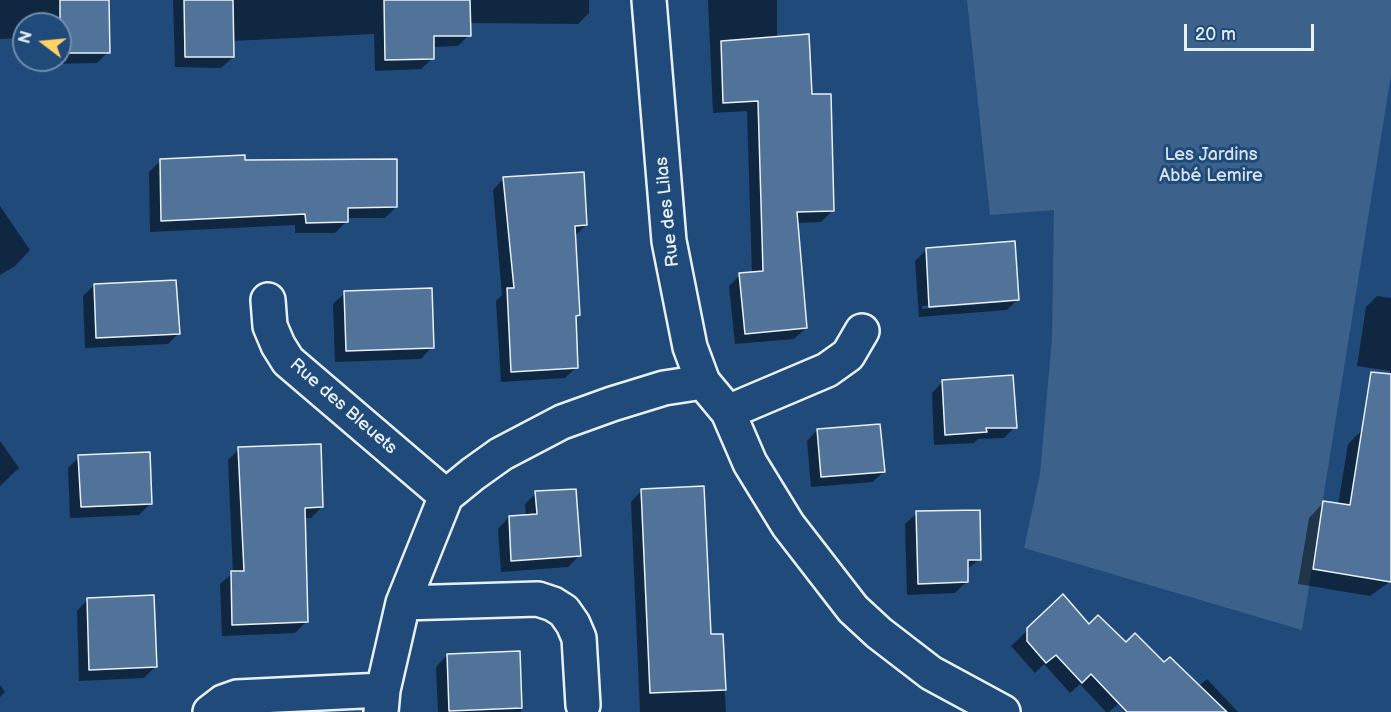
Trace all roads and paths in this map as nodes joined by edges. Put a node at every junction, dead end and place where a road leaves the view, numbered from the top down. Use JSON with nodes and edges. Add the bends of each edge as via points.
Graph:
{"nodes":[{"id":1,"x":649,"y":0,"type":"edge"},
{"id":2,"x":268,"y":300,"type":"dead end"},
{"id":3,"x":862,"y":331,"type":"dead end"},
{"id":4,"x":703,"y":382,"type":"junction"},
{"id":5,"x":728,"y":412,"type":"junction"},
{"id":6,"x":446,"y":496,"type":"junction"},
{"id":7,"x":403,"y":603,"type":"junction"},
{"id":8,"x":382,"y":701,"type":"edge"},
{"id":9,"x":583,"y":705,"type":"dead end"},
{"id":10,"x":1000,"y":711,"type":"edge"},
{"id":11,"x":210,"y":712,"type":"edge"}],
"edges":[{"from":1,"to":4,"type":"street","name":"Rue des Lilas","via":[[669,241],[690,347]]},
{"from":2,"to":6,"type":"street","name":"Rue des Bleuets","via":[[270,326],[288,361]]},
{"from":3,"to":5,"type":"street","via":[[848,356],[827,370]]},
{"from":4,"to":5,"type":"street","name":"Rue des Lilas"},
{"from":4,"to":6,"type":"street","via":[[664,388],[562,422],[501,454]]},
{"from":5,"to":10,"type":"street","name":"Rue des Lilas","via":[[750,463],[788,525],[853,609],[931,673]]},
{"from":6,"to":7,"type":"street"},
{"from":7,"to":8,"type":"street"},
{"from":7,"to":9,"type":"street","via":[[538,599],[553,604],[564,611],[579,638]]},
{"from":8,"to":11,"type":"street","via":[[237,697]]}]}
